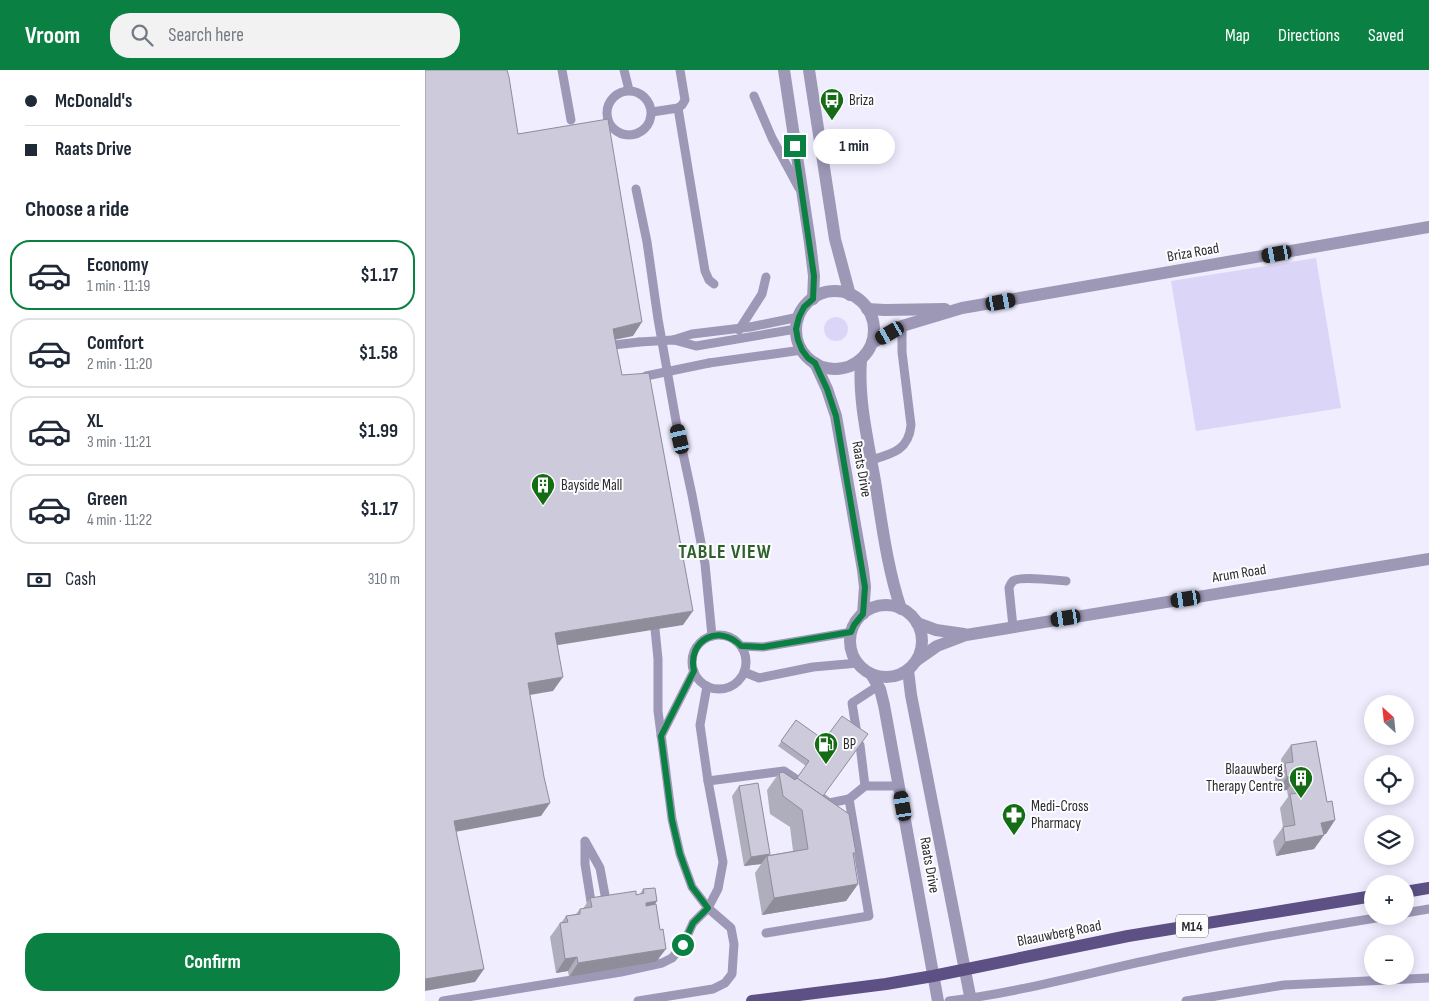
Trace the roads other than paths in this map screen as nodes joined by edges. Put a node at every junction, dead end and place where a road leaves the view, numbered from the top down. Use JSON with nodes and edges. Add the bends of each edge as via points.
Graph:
{"nodes":[{"id":1,"x":562,"y":70,"type":"edge"},
{"id":2,"x":624,"y":70,"type":"edge"},
{"id":3,"x":680,"y":70,"type":"edge"},
{"id":4,"x":784,"y":70,"type":"edge"},
{"id":5,"x":809,"y":70,"type":"edge"},
{"id":6,"x":629,"y":90,"type":"junction"},
{"id":7,"x":754,"y":96,"type":"dead end"},
{"id":8,"x":678,"y":108,"type":"junction"},
{"id":9,"x":652,"y":112,"type":"junction"},
{"id":10,"x":571,"y":120,"type":"dead end"},
{"id":11,"x":636,"y":189,"type":"dead end"},
{"id":12,"x":803,"y":195,"type":"junction"},
{"id":13,"x":1429,"y":227,"type":"edge"},
{"id":14,"x":766,"y":277,"type":"dead end"},
{"id":15,"x":714,"y":284,"type":"dead end"},
{"id":16,"x":850,"y":294,"type":"junction"},
{"id":17,"x":813,"y":299,"type":"junction"},
{"id":18,"x":962,"y":308,"type":"junction"},
{"id":19,"x":867,"y":309,"type":"junction"},
{"id":20,"x":798,"y":323,"type":"junction"},
{"id":21,"x":902,"y":326,"type":"junction"},
{"id":22,"x":739,"y":327,"type":"junction"},
{"id":23,"x":736,"y":339,"type":"junction"},
{"id":24,"x":673,"y":340,"type":"junction"},
{"id":25,"x":872,"y":343,"type":"junction"},
{"id":26,"x":802,"y":350,"type":"junction"},
{"id":27,"x":608,"y":355,"type":"edge"},
{"id":28,"x":861,"y":360,"type":"junction"},
{"id":29,"x":815,"y":363,"type":"junction"},
{"id":30,"x":642,"y":377,"type":"edge"},
{"id":31,"x":871,"y":460,"type":"junction"},
{"id":32,"x":1429,"y":558,"type":"edge"},
{"id":33,"x":1066,"y":581,"type":"dead end"},
{"id":34,"x":901,"y":609,"type":"junction"},
{"id":35,"x":863,"y":614,"type":"junction"},
{"id":36,"x":917,"y":623,"type":"junction"},
{"id":37,"x":1013,"y":627,"type":"junction"},
{"id":38,"x":655,"y":629,"type":"edge"},
{"id":39,"x":851,"y":632,"type":"junction"},
{"id":40,"x":966,"y":635,"type":"junction"},
{"id":41,"x":712,"y":636,"type":"junction"},
{"id":42,"x":741,"y":646,"type":"junction"},
{"id":43,"x":917,"y":660,"type":"junction"},
{"id":44,"x":858,"y":664,"type":"junction"},
{"id":45,"x":907,"y":670,"type":"junction"},
{"id":46,"x":694,"y":671,"type":"junction"},
{"id":47,"x":744,"y":672,"type":"junction"},
{"id":48,"x":871,"y":674,"type":"junction"},
{"id":49,"x":707,"y":686,"type":"junction"},
{"id":50,"x":878,"y":686,"type":"junction"},
{"id":51,"x":857,"y":734,"type":"edge"},
{"id":52,"x":661,"y":736,"type":"junction"},
{"id":53,"x":859,"y":746,"type":"edge"},
{"id":54,"x":796,"y":779,"type":"edge"},
{"id":55,"x":708,"y":781,"type":"junction"},
{"id":56,"x":865,"y":786,"type":"junction"},
{"id":57,"x":899,"y":786,"type":"junction"},
{"id":58,"x":822,"y":798,"type":"edge"},
{"id":59,"x":849,"y":799,"type":"junction"},
{"id":60,"x":1429,"y":888,"type":"edge"},
{"id":61,"x":1414,"y":890,"type":"edge"},
{"id":62,"x":1364,"y":897,"type":"edge"},
{"id":63,"x":708,"y":908,"type":"junction"},
{"id":64,"x":1429,"y":910,"type":"edge"},
{"id":65,"x":1414,"y":912,"type":"edge"},
{"id":66,"x":608,"y":914,"type":"edge"},
{"id":67,"x":594,"y":917,"type":"edge"},
{"id":68,"x":1364,"y":920,"type":"edge"},
{"id":69,"x":766,"y":933,"type":"dead end"},
{"id":70,"x":619,"y":962,"type":"edge"},
{"id":71,"x":965,"y":969,"type":"junction"},
{"id":72,"x":623,"y":971,"type":"junction"},
{"id":73,"x":933,"y":976,"type":"junction"},
{"id":74,"x":1429,"y":978,"type":"edge"},
{"id":75,"x":971,"y":1000,"type":"edge"},
{"id":76,"x":443,"y":1001,"type":"edge"},
{"id":77,"x":638,"y":1001,"type":"edge"},
{"id":78,"x":752,"y":1001,"type":"edge"},
{"id":79,"x":938,"y":1001,"type":"edge"},
{"id":80,"x":949,"y":1001,"type":"edge"},
{"id":81,"x":1186,"y":1001,"type":"edge"}],
"edges":[{"from":1,"to":10,"type":"lane"},
{"from":2,"to":6,"type":"lane"},
{"from":3,"to":8,"type":"lane","via":[[685,100]]},
{"from":4,"to":12,"type":"street"},
{"from":5,"to":16,"type":"street","via":[[835,239]]},
{"from":6,"to":9,"type":"lane","via":[[640,93],[649,101]]},
{"from":6,"to":9,"type":"lane","via":[[610,102],[607,114],[611,125],[630,135],[641,132],[649,123]]},
{"from":7,"to":12,"type":"lane"},
{"from":8,"to":9,"type":"lane"},
{"from":8,"to":15,"type":"lane","via":[[705,271]]},
{"from":11,"to":41,"type":"lane","via":[[676,421],[705,564]]},
{"from":12,"to":17,"type":"street","via":[[814,276]]},
{"from":13,"to":18,"type":"street","name":"Briza Road"},
{"from":14,"to":22,"type":"lane","via":[[762,294]]},
{"from":16,"to":17,"type":"street","via":[[834,292]]},
{"from":16,"to":19,"type":"street"},
{"from":17,"to":20,"type":"street","via":[[804,307]]},
{"from":18,"to":19,"type":"street","name":"Briza Road"},
{"from":18,"to":21,"type":"street","name":"Briza Road"},
{"from":19,"to":25,"type":"street","via":[[874,325]]},
{"from":20,"to":22,"type":"lane"},
{"from":20,"to":23,"type":"lane"},
{"from":20,"to":26,"type":"street"},
{"from":21,"to":25,"type":"street","name":"Briza Road"},
{"from":21,"to":31,"type":"lane","via":[[911,432],[904,446]]},
{"from":22,"to":23,"type":"lane"},
{"from":22,"to":24,"type":"lane"},
{"from":23,"to":24,"type":"lane","via":[[696,346]]},
{"from":24,"to":27,"type":"lane","bridge":true,"via":[[614,344]]},
{"from":25,"to":28,"type":"street"},
{"from":26,"to":29,"type":"street"},
{"from":26,"to":30,"type":"lane","bridge":true,"via":[[709,363]]},
{"from":28,"to":29,"type":"street","via":[[833,369]]},
{"from":28,"to":31,"type":"street","name":"Raats Drive","via":[[859,380]]},
{"from":29,"to":35,"type":"street","name":"Raats Drive","via":[[836,416],[863,570]]},
{"from":31,"to":34,"type":"street","name":"Raats Drive","via":[[891,580]]},
{"from":32,"to":37,"type":"street","name":"Arum Road"},
{"from":33,"to":37,"type":"lane","via":[[1013,581],[1009,588]]},
{"from":34,"to":35,"type":"street","via":[[885,606]]},
{"from":34,"to":36,"type":"street"},
{"from":35,"to":39,"type":"street"},
{"from":36,"to":40,"type":"street","name":"Arum Road"},
{"from":36,"to":43,"type":"street","via":[[922,635],[922,648]]},
{"from":37,"to":40,"type":"street","name":"Arum Road"},
{"from":38,"to":52,"type":"lane"},
{"from":39,"to":42,"type":"lane","via":[[763,647]]},
{"from":39,"to":44,"type":"street","via":[[851,646]]},
{"from":40,"to":43,"type":"street","name":"Arum Road","via":[[937,646]]},
{"from":41,"to":42,"type":"lane","via":[[728,636]]},
{"from":41,"to":46,"type":"lane","via":[[698,646],[692,662]]},
{"from":42,"to":47,"type":"lane","via":[[747,663]]},
{"from":43,"to":45,"type":"street"},
{"from":44,"to":47,"type":"lane","via":[[813,667],[759,678]]},
{"from":44,"to":48,"type":"street"},
{"from":45,"to":48,"type":"street","via":[[886,677]]},
{"from":45,"to":71,"type":"street","name":"Raats Drive"},
{"from":46,"to":49,"type":"lane"},
{"from":46,"to":52,"type":"lane"},
{"from":47,"to":49,"type":"lane","via":[[732,685],[723,688]]},
{"from":48,"to":50,"type":"street","name":"Raats Drive"},
{"from":49,"to":55,"type":"lane","via":[[700,725]]},
{"from":50,"to":51,"type":"lane","via":[[852,703]]},
{"from":50,"to":57,"type":"street","name":"Raats Drive"},
{"from":52,"to":63,"type":"lane","via":[[680,854],[692,887]]},
{"from":53,"to":56,"type":"lane"},
{"from":54,"to":55,"type":"lane","via":[[784,771]]},
{"from":55,"to":63,"type":"lane","via":[[723,862],[719,886]]},
{"from":56,"to":57,"type":"lane"},
{"from":56,"to":59,"type":"lane"},
{"from":57,"to":73,"type":"street","name":"Raats Drive"},
{"from":58,"to":59,"type":"lane","via":[[829,803]]},
{"from":59,"to":69,"type":"lane","via":[[869,916]]},
{"from":60,"to":61,"type":"main road"},
{"from":62,"to":71,"type":"main road","name":"Blaauwberg Road","number":"M14","via":[[1128,936]]},
{"from":63,"to":72,"type":"lane","via":[[693,923],[683,945],[672,958]]},
{"from":63,"to":77,"type":"lane","via":[[731,928],[734,944],[732,974],[725,984],[713,989]]},
{"from":64,"to":65,"type":"lane"},
{"from":66,"to":67,"type":"lane","via":[[600,868],[585,841],[585,864]]},
{"from":68,"to":75,"type":"lane","via":[[1168,956]]},
{"from":70,"to":72,"type":"lane"},
{"from":71,"to":73,"type":"main road","name":"Blaauwberg Road","number":"M14"},
{"from":71,"to":75,"type":"street","name":"Raats Drive"},
{"from":72,"to":76,"type":"lane","via":[[604,970]]},
{"from":73,"to":78,"type":"main road","name":"Blaauwberg Road","number":"M14"},
{"from":73,"to":79,"type":"street","name":"Raats Drive"},
{"from":74,"to":81,"type":"lane","via":[[1284,984]]},
{"from":75,"to":80,"type":"lane"}]}
